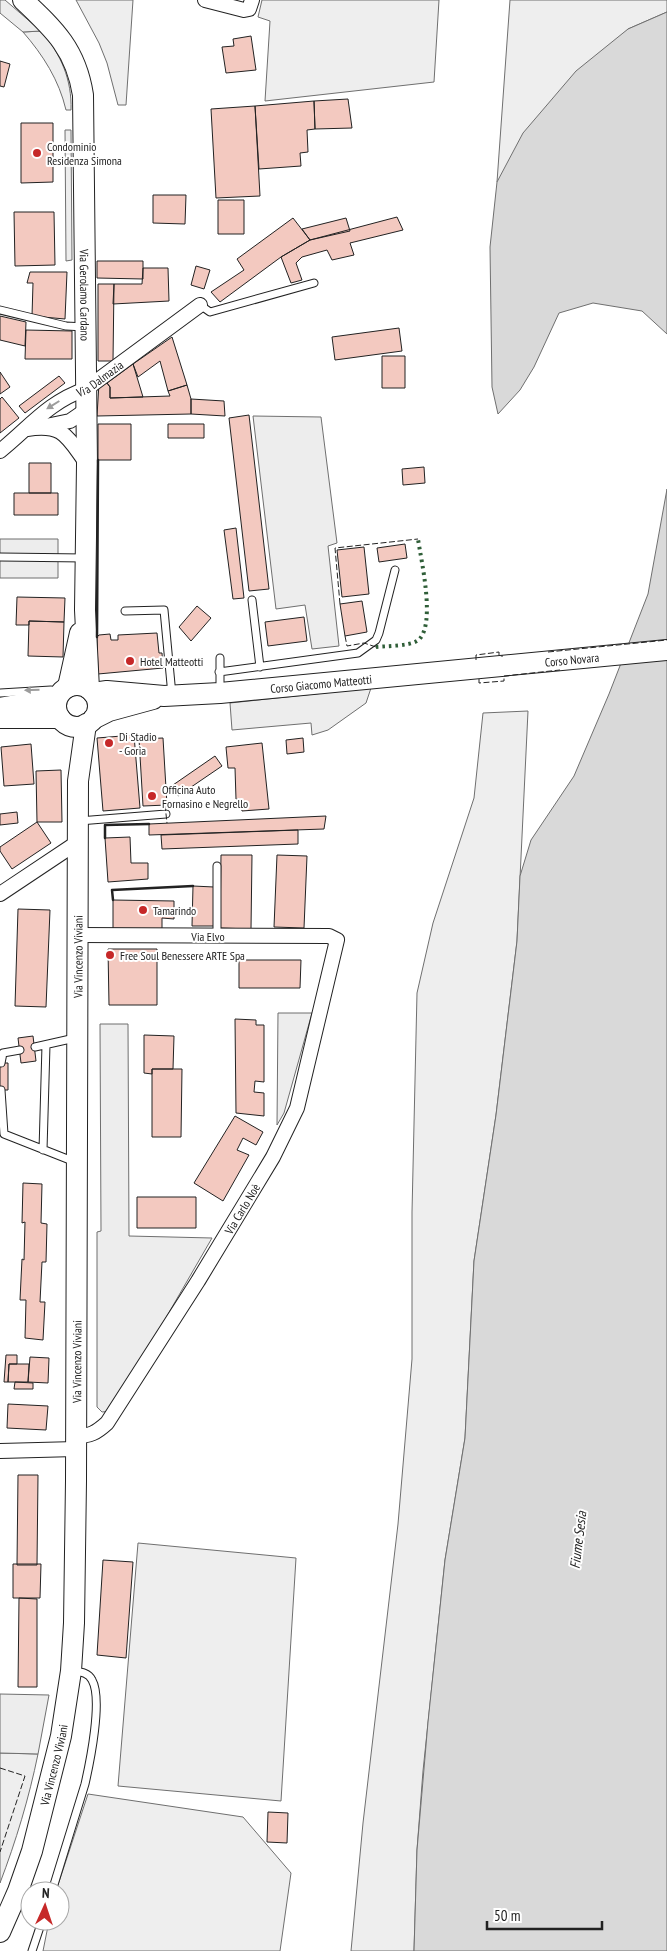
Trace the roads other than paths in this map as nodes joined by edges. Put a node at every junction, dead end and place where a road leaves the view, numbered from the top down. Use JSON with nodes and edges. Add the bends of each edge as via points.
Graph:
{"nodes":[{"id":1,"x":23,"y":0,"type":"edge"},
{"id":2,"x":205,"y":0,"type":"edge"},
{"id":3,"x":252,"y":0,"type":"edge"},
{"id":4,"x":314,"y":283,"type":"dead end"},
{"id":5,"x":200,"y":305,"type":"joint"},
{"id":6,"x":0,"y":310,"type":"edge"},
{"id":7,"x":85,"y":327,"type":"junction"},
{"id":8,"x":86,"y":389,"type":"junction"},
{"id":9,"x":86,"y":410,"type":"junction"},
{"id":10,"x":45,"y":426,"type":"junction"},
{"id":11,"x":27,"y":429,"type":"junction"},
{"id":12,"x":0,"y":452,"type":"edge"},
{"id":13,"x":86,"y":464,"type":"junction"},
{"id":14,"x":0,"y":557,"type":"edge"},
{"id":15,"x":86,"y":558,"type":"junction"},
{"id":16,"x":395,"y":570,"type":"dead end"},
{"id":17,"x":252,"y":600,"type":"dead end"},
{"id":18,"x":85,"y":610,"type":"junction"},
{"id":19,"x":124,"y":611,"type":"dead end"},
{"id":20,"x":667,"y":650,"type":"edge"},
{"id":21,"x":220,"y":658,"type":"dead end"},
{"id":22,"x":260,"y":667,"type":"junction"},
{"id":23,"x":477,"y":668,"type":"joint"},
{"id":24,"x":219,"y":672,"type":"junction"},
{"id":25,"x":91,"y":691,"type":"junction"},
{"id":26,"x":63,"y":692,"type":"junction"},
{"id":27,"x":0,"y":693,"type":"edge"},
{"id":28,"x":220,"y":693,"type":"junction"},
{"id":29,"x":168,"y":696,"type":"junction"},
{"id":30,"x":0,"y":708,"type":"edge"},
{"id":31,"x":0,"y":718,"type":"edge"},
{"id":32,"x":77,"y":722,"type":"junction"},
{"id":33,"x":166,"y":814,"type":"dead end"},
{"id":34,"x":78,"y":821,"type":"junction"},
{"id":35,"x":78,"y":842,"type":"junction"},
{"id":36,"x":217,"y":866,"type":"dead end"},
{"id":37,"x":0,"y":894,"type":"edge"},
{"id":38,"x":78,"y":935,"type":"junction"},
{"id":39,"x":217,"y":936,"type":"junction"},
{"id":40,"x":337,"y":940,"type":"joint"},
{"id":41,"x":78,"y":1037,"type":"junction"},
{"id":42,"x":46,"y":1045,"type":"junction"},
{"id":43,"x":34,"y":1047,"type":"dead end"},
{"id":44,"x":20,"y":1050,"type":"dead end"},
{"id":45,"x":1,"y":1063,"type":"dead end"},
{"id":46,"x":1,"y":1090,"type":"dead end"},
{"id":47,"x":2,"y":1133,"type":"edge"},
{"id":48,"x":44,"y":1150,"type":"junction"},
{"id":49,"x":77,"y":1163,"type":"junction"},
{"id":50,"x":76,"y":1442,"type":"junction"},
{"id":51,"x":0,"y":1451,"type":"edge"},
{"id":52,"x":71,"y":1671,"type":"junction"},
{"id":53,"x":55,"y":1881,"type":"edge"},
{"id":54,"x":39,"y":1931,"type":"edge"},
{"id":55,"x":0,"y":1932,"type":"edge"},
{"id":56,"x":32,"y":1951,"type":"edge"}],
"edges":[{"from":1,"to":7,"type":"main road","name":"Via Gerolamo Cardano","via":[[56,31],[73,57],[81,79]]},
{"from":2,"to":3,"type":"street","via":[[244,10],[249,9]]},
{"from":4,"to":5,"type":"lane","via":[[210,312]]},
{"from":5,"to":8,"type":"street","name":"Via Dalmazia"},
{"from":6,"to":7,"type":"lane","via":[[66,326]]},
{"from":7,"to":8,"type":"main road","name":"Via Gerolamo Cardano"},
{"from":8,"to":9,"type":"main road","name":"Via Gerolamo Cardano"},
{"from":8,"to":11,"type":"street","name":"Via Dalmazia","one_way":true,"via":[[68,395],[46,409]]},
{"from":9,"to":10,"type":"street","via":[[70,421]]},
{"from":9,"to":13,"type":"main road","name":"Via Gerolamo Cardano"},
{"from":10,"to":11,"type":"street"},
{"from":10,"to":13,"type":"street","via":[[60,431]]},
{"from":11,"to":12,"type":"street","name":"Via Dalmazia"},
{"from":13,"to":15,"type":"main road","name":"Via Gerolamo Cardano"},
{"from":14,"to":15,"type":"lane"},
{"from":15,"to":18,"type":"main road","name":"Via Gerolamo Cardano"},
{"from":16,"to":22,"type":"lane","via":[[379,633],[370,646],[358,653],[339,657]]},
{"from":17,"to":22,"type":"lane"},
{"from":18,"to":25,"type":"main road","name":"Via Gerolamo Cardano"},
{"from":18,"to":26,"type":"main road","name":"Via Gerolamo Cardano"},
{"from":19,"to":29,"type":"lane","via":[[164,610]]},
{"from":20,"to":23,"type":"main road","name":"Corso Novara"},
{"from":21,"to":24,"type":"lane"},
{"from":22,"to":24,"type":"lane"},
{"from":23,"to":28,"type":"main road","name":"Corso Giacomo Matteotti"},
{"from":24,"to":28,"type":"lane"},
{"from":25,"to":26,"type":"main road","via":[[80,686]]},
{"from":25,"to":29,"type":"main road","name":"Corso Giacomo Matteotti"},
{"from":25,"to":32,"type":"main road","via":[[97,706]]},
{"from":26,"to":27,"type":"lane","one_way":true,"via":[[20,690]]},
{"from":26,"to":30,"type":"main road"},
{"from":26,"to":32,"type":"main road","via":[[56,709]]},
{"from":28,"to":29,"type":"main road","name":"Corso Giacomo Matteotti"},
{"from":29,"to":32,"type":"main road","name":"Corso Giacomo Matteotti"},
{"from":31,"to":32,"type":"main road","name":"Corso Giacomo Matteotti"},
{"from":32,"to":34,"type":"main road","name":"Via Vincenzo Viviani"},
{"from":33,"to":34,"type":"lane"},
{"from":34,"to":35,"type":"main road","name":"Via Vincenzo Viviani"},
{"from":35,"to":37,"type":"street"},
{"from":35,"to":38,"type":"main road","name":"Via Vincenzo Viviani"},
{"from":36,"to":39,"type":"lane"},
{"from":38,"to":39,"type":"street","name":"Via Elvo"},
{"from":38,"to":41,"type":"main road","name":"Via Vincenzo Viviani"},
{"from":39,"to":40,"type":"street","name":"Via Elvo","via":[[329,936]]},
{"from":40,"to":50,"type":"street","name":"Via Carlo Noè","via":[[297,1108],[273,1157],[107,1423],[97,1433]]},
{"from":41,"to":42,"type":"lane"},
{"from":41,"to":49,"type":"main road","name":"Via Vincenzo Viviani"},
{"from":42,"to":43,"type":"lane"},
{"from":42,"to":48,"type":"lane"},
{"from":44,"to":45,"type":"lane","via":[[3,1053]]},
{"from":46,"to":47,"type":"lane"},
{"from":47,"to":48,"type":"lane"},
{"from":48,"to":49,"type":"lane"},
{"from":49,"to":50,"type":"main road","name":"Via Vincenzo Viviani"},
{"from":50,"to":51,"type":"street","name":"Via Carlo Noè"},
{"from":50,"to":52,"type":"main road","name":"Via Vincenzo Viviani"},
{"from":52,"to":53,"type":"lane","via":[[84,1672],[91,1678],[97,1691],[97,1703],[89,1768]]},
{"from":52,"to":55,"type":"main road","name":"Via Vincenzo Viviani","via":[[61,1736],[32,1851]]},
{"from":54,"to":56,"type":"lane"}]}
